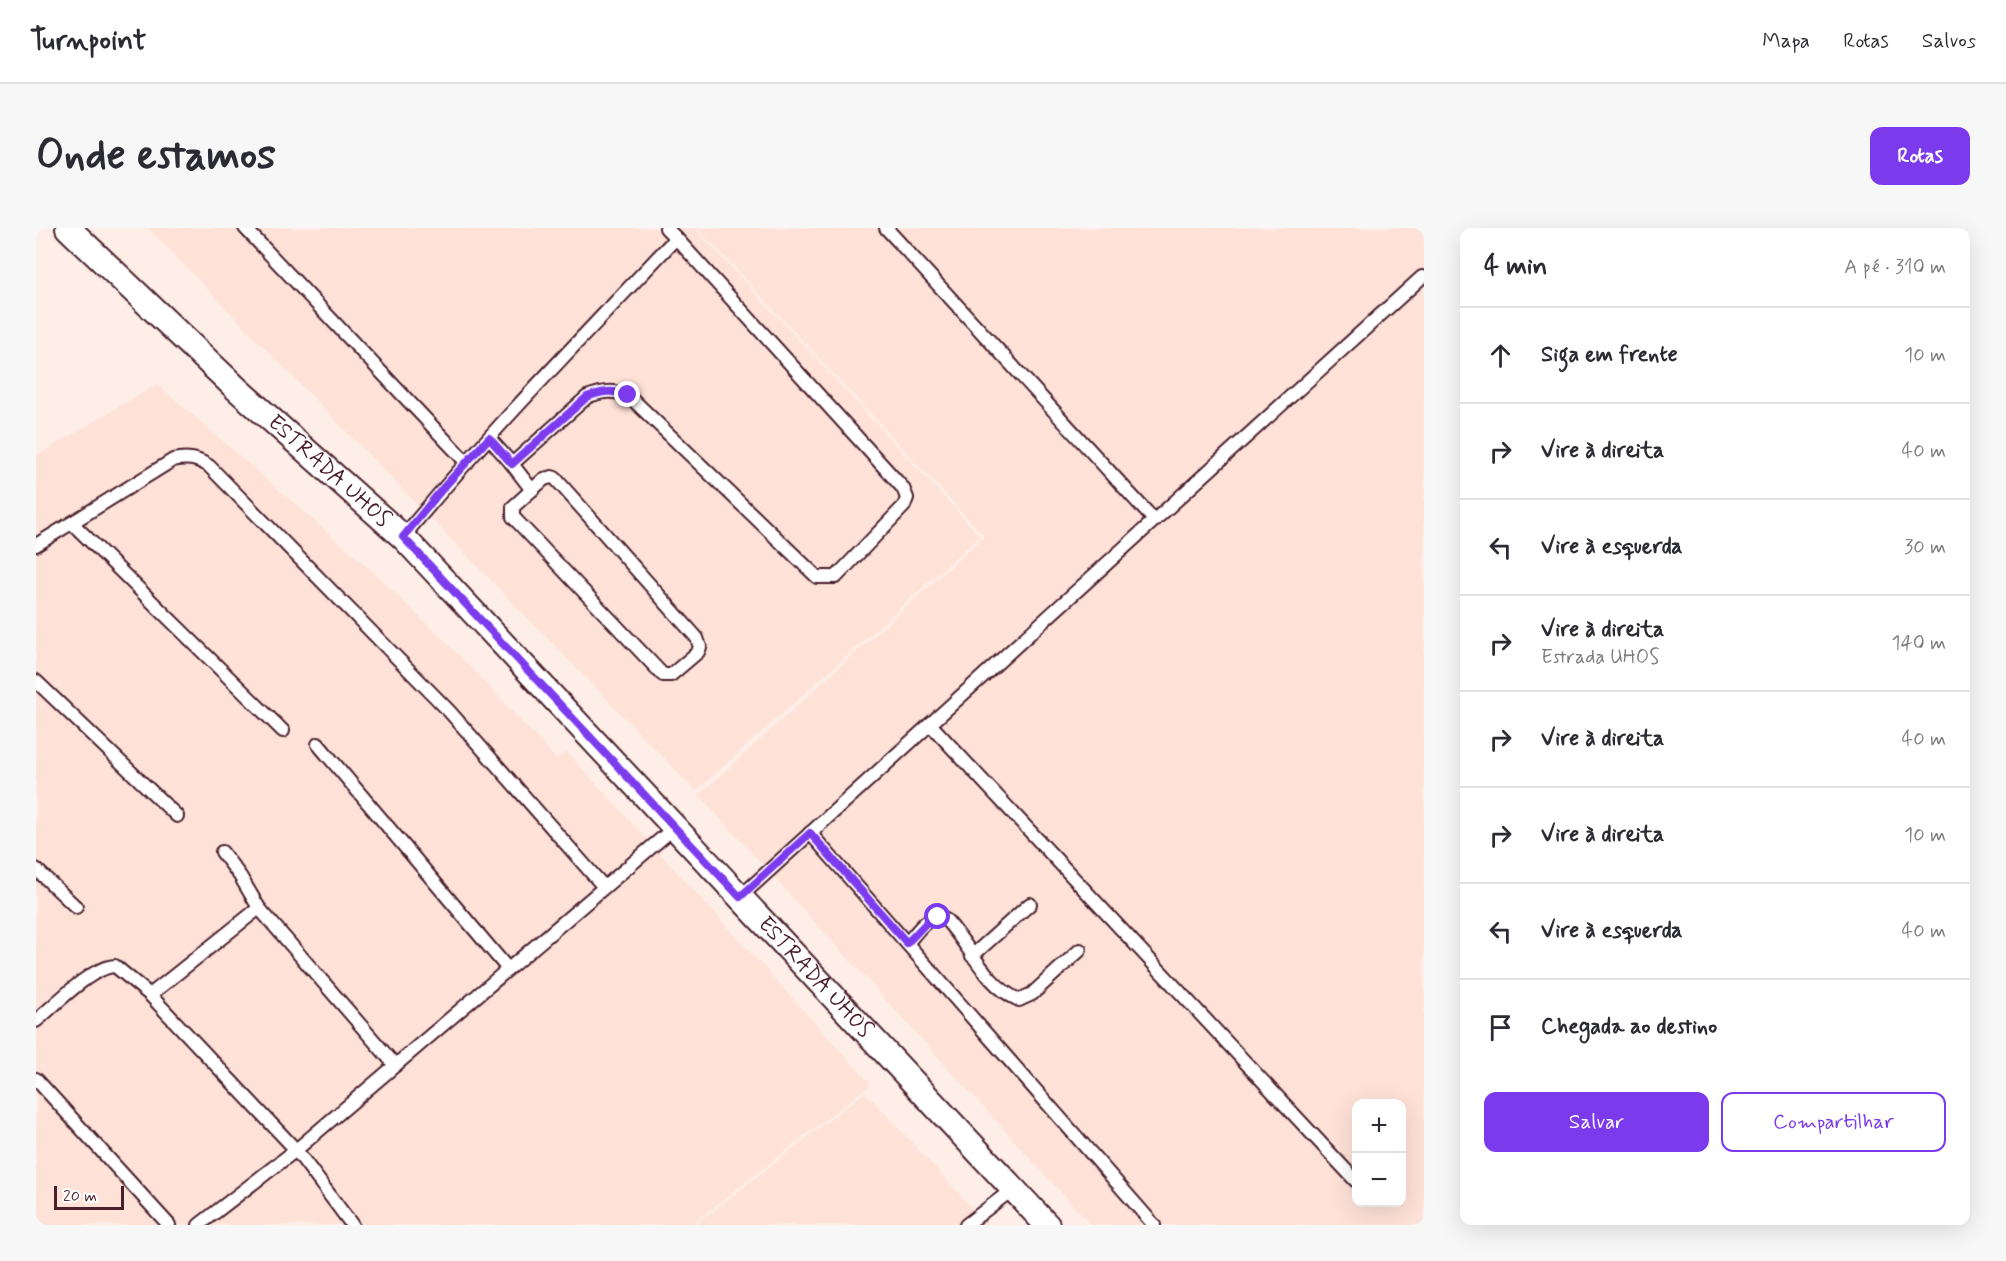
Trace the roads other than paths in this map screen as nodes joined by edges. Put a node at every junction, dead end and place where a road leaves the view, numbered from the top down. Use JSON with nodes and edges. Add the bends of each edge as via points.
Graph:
{"nodes":[{"id":1,"x":68,"y":228,"type":"edge"},
{"id":2,"x":244,"y":228,"type":"edge"},
{"id":3,"x":666,"y":228,"type":"edge"},
{"id":4,"x":886,"y":228,"type":"edge"},
{"id":5,"x":676,"y":238,"type":"junction"},
{"id":6,"x":1422,"y":276,"type":"dead end"},
{"id":7,"x":489,"y":438,"type":"junction"},
{"id":8,"x":467,"y":463,"type":"junction"},
{"id":9,"x":512,"y":464,"type":"junction"},
{"id":10,"x":532,"y":490,"type":"junction"},
{"id":11,"x":1154,"y":520,"type":"junction"},
{"id":12,"x":72,"y":523,"type":"junction"},
{"id":13,"x":403,"y":537,"type":"junction"},
{"id":14,"x":36,"y":545,"type":"edge"},
{"id":15,"x":36,"y":681,"type":"edge"},
{"id":16,"x":930,"y":724,"type":"junction"},
{"id":17,"x":284,"y":731,"type":"dead end"},
{"id":18,"x":318,"y":744,"type":"dead end"},
{"id":19,"x":177,"y":816,"type":"dead end"},
{"id":20,"x":675,"y":827,"type":"junction"},
{"id":21,"x":810,"y":833,"type":"junction"},
{"id":22,"x":222,"y":852,"type":"dead end"},
{"id":23,"x":36,"y":869,"type":"edge"},
{"id":24,"x":604,"y":887,"type":"junction"},
{"id":25,"x":740,"y":897,"type":"junction"},
{"id":26,"x":1030,"y":904,"type":"dead end"},
{"id":27,"x":76,"y":907,"type":"dead end"},
{"id":28,"x":259,"y":908,"type":"junction"},
{"id":29,"x":907,"y":943,"type":"junction"},
{"id":30,"x":1080,"y":950,"type":"dead end"},
{"id":31,"x":972,"y":957,"type":"junction"},
{"id":32,"x":508,"y":969,"type":"junction"},
{"id":33,"x":150,"y":995,"type":"junction"},
{"id":34,"x":36,"y":1021,"type":"edge"},
{"id":35,"x":395,"y":1065,"type":"junction"},
{"id":36,"x":36,"y":1079,"type":"edge"},
{"id":37,"x":296,"y":1150,"type":"junction"},
{"id":38,"x":1352,"y":1177,"type":"edge"},
{"id":39,"x":1013,"y":1189,"type":"junction"},
{"id":40,"x":169,"y":1225,"type":"edge"},
{"id":41,"x":199,"y":1225,"type":"edge"},
{"id":42,"x":352,"y":1225,"type":"edge"},
{"id":43,"x":966,"y":1225,"type":"edge"},
{"id":44,"x":1047,"y":1225,"type":"edge"},
{"id":45,"x":1154,"y":1225,"type":"edge"}],
"edges":[{"from":1,"to":13,"type":"street","name":"ESTRADA UHOS","via":[[238,390]]},
{"from":2,"to":8,"type":"lane"},
{"from":3,"to":5,"type":"lane"},
{"from":4,"to":11,"type":"lane"},
{"from":5,"to":7,"type":"lane"},
{"from":5,"to":9,"type":"lane","via":[[903,488],[907,498],[904,506],[836,577],[817,578],[628,395],[616,391],[587,397]]},
{"from":6,"to":11,"type":"lane"},
{"from":7,"to":8,"type":"lane"},
{"from":7,"to":9,"type":"lane"},
{"from":8,"to":13,"type":"lane"},
{"from":9,"to":10,"type":"lane"},
{"from":10,"to":10,"type":"lane","via":[[513,507],[513,517],[663,675],[670,675],[698,652],[697,638],[555,478],[544,479]]},
{"from":11,"to":16,"type":"lane"},
{"from":12,"to":14,"type":"lane"},
{"from":12,"to":17,"type":"lane"},
{"from":12,"to":24,"type":"lane","via":[[173,460],[197,459],[209,466],[449,711]]},
{"from":13,"to":20,"type":"street","name":"ESTRADA UHOS"},
{"from":15,"to":19,"type":"lane"},
{"from":16,"to":21,"type":"lane"},
{"from":16,"to":38,"type":"lane"},
{"from":18,"to":32,"type":"lane"},
{"from":20,"to":24,"type":"lane"},
{"from":20,"to":25,"type":"street","name":"ESTRADA UHOS"},
{"from":21,"to":25,"type":"lane"},
{"from":21,"to":29,"type":"lane"},
{"from":22,"to":28,"type":"lane"},
{"from":23,"to":27,"type":"lane"},
{"from":24,"to":32,"type":"lane"},
{"from":25,"to":39,"type":"street","name":"ESTRADA UHOS"},
{"from":26,"to":31,"type":"lane"},
{"from":28,"to":33,"type":"lane"},
{"from":28,"to":35,"type":"lane"},
{"from":29,"to":31,"type":"lane","via":[[931,918],[938,917],[945,919]]},
{"from":29,"to":45,"type":"lane"},
{"from":30,"to":31,"type":"lane","via":[[1032,994],[1019,1000],[1006,994]]},
{"from":32,"to":35,"type":"lane"},
{"from":33,"to":34,"type":"lane","via":[[115,966],[107,966]]},
{"from":33,"to":37,"type":"lane"},
{"from":35,"to":37,"type":"lane"},
{"from":36,"to":40,"type":"lane"},
{"from":37,"to":41,"type":"lane"},
{"from":37,"to":42,"type":"lane"},
{"from":39,"to":43,"type":"lane"},
{"from":39,"to":44,"type":"street","name":"ESTRADA UHOS"}]}
